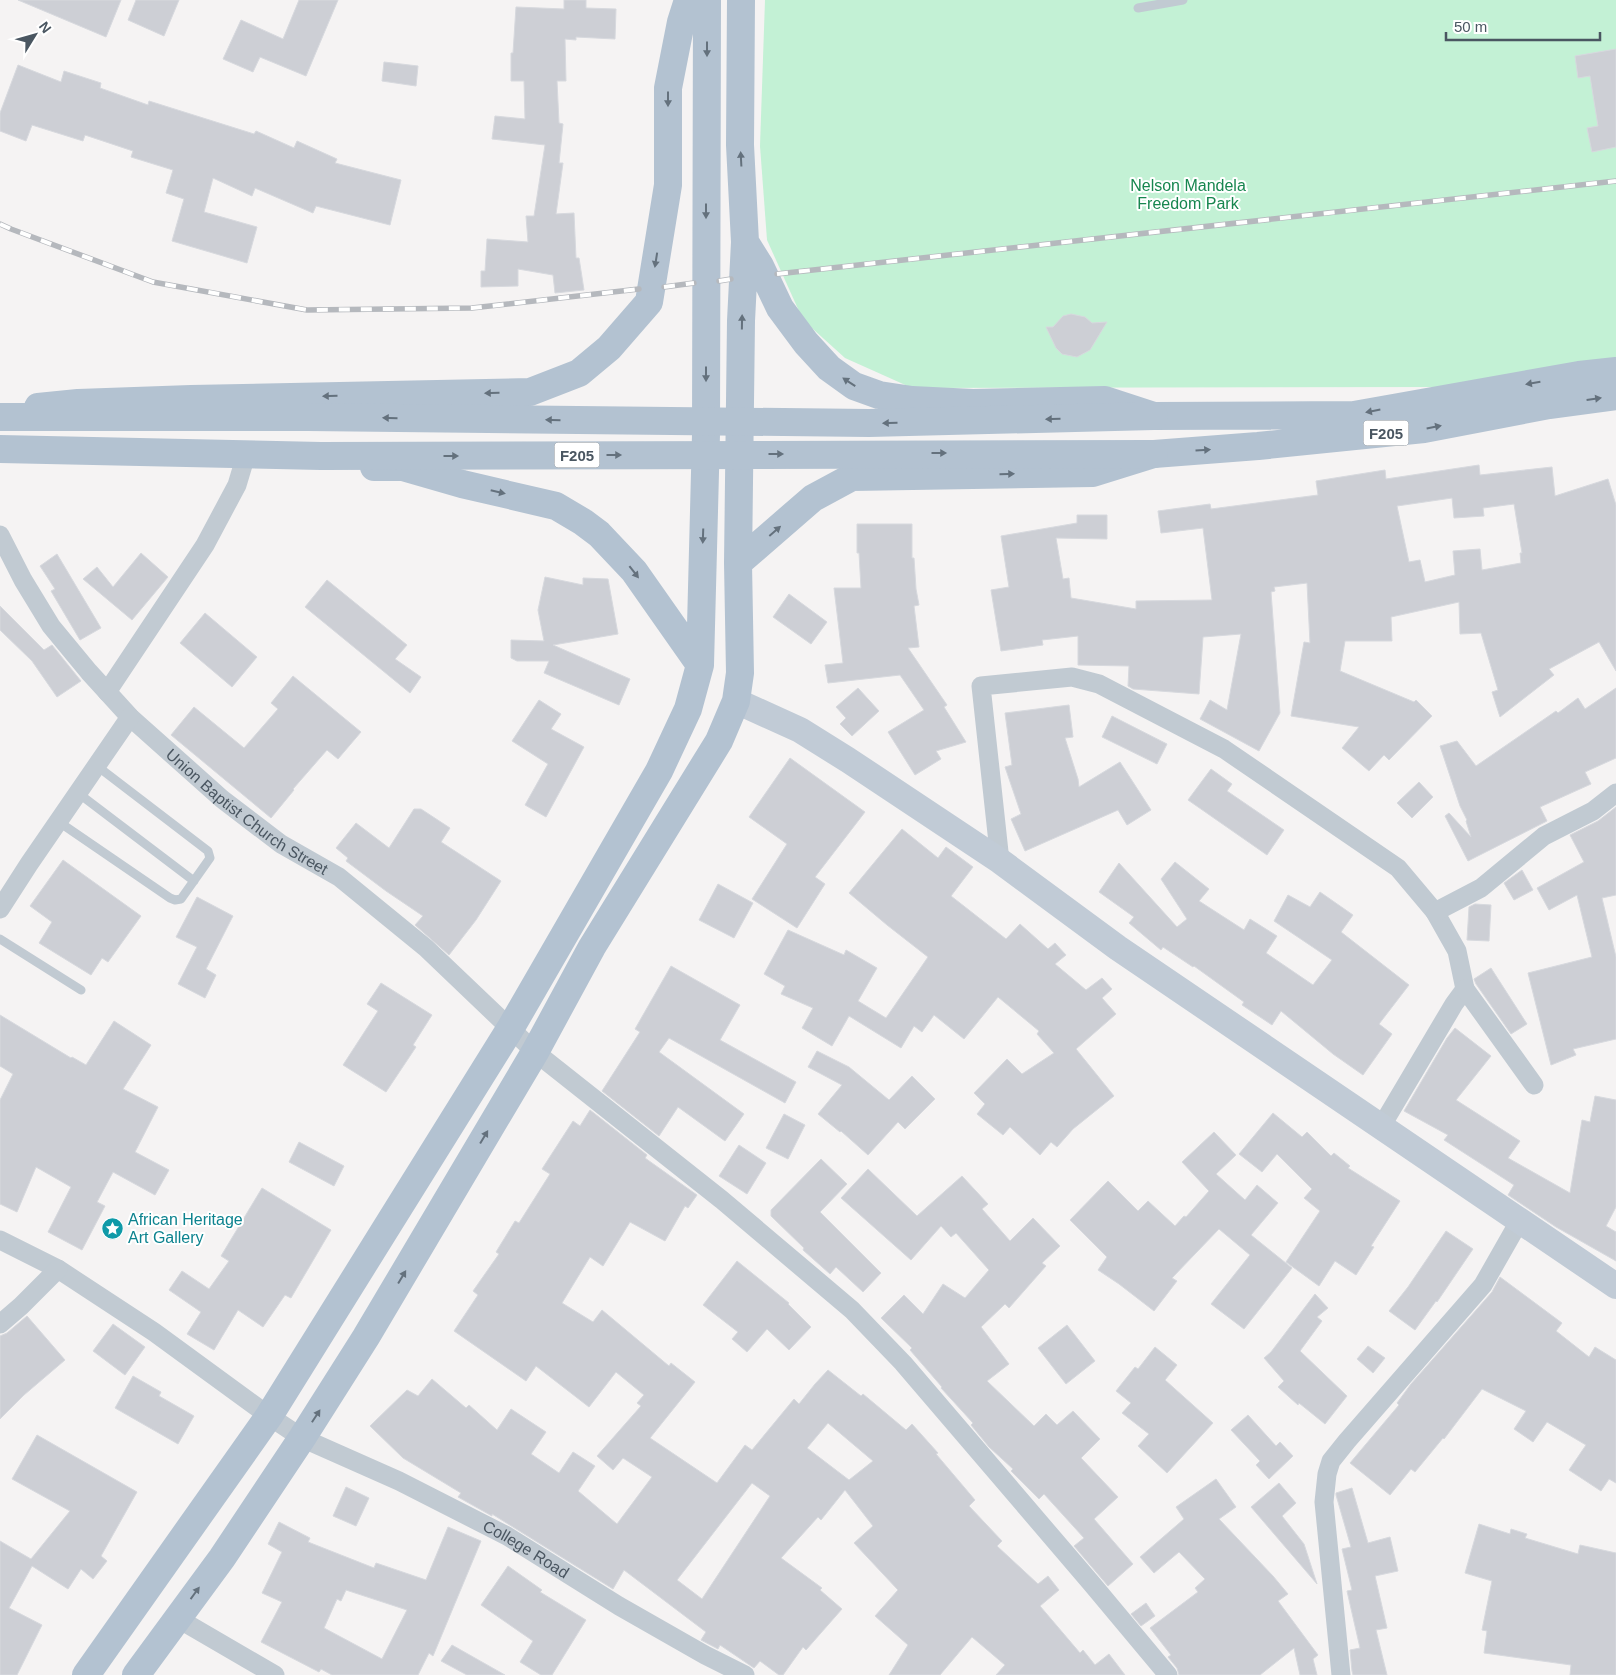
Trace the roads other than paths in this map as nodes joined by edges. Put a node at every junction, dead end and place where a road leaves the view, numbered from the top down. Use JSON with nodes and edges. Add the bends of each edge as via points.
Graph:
{"nodes":[{"id":1,"x":688,"y":0,"type":"edge"},
{"id":2,"x":706,"y":0,"type":"edge"},
{"id":3,"x":741,"y":0,"type":"edge"},
{"id":4,"x":1183,"y":0,"type":"edge"},
{"id":5,"x":1138,"y":8,"type":"dead end"},
{"id":6,"x":745,"y":242,"type":"junction"},
{"id":7,"x":1616,"y":371,"type":"edge"},
{"id":8,"x":1616,"y":396,"type":"edge"},
{"id":9,"x":0,"y":411,"type":"edge"},
{"id":10,"x":1154,"y":416,"type":"junction"},
{"id":11,"x":0,"y":417,"type":"edge"},
{"id":12,"x":0,"y":449,"type":"edge"},
{"id":13,"x":1154,"y":454,"type":"junction"},
{"id":14,"x":0,"y":460,"type":"edge"},
{"id":15,"x":243,"y":464,"type":"junction"},
{"id":16,"x":0,"y":535,"type":"edge"},
{"id":17,"x":738,"y":563,"type":"junction"},
{"id":18,"x":700,"y":665,"type":"junction"},
{"id":19,"x":107,"y":692,"type":"junction"},
{"id":20,"x":736,"y":701,"type":"junction"},
{"id":21,"x":130,"y":717,"type":"junction"},
{"id":22,"x":97,"y":766,"type":"junction"},
{"id":23,"x":78,"y":793,"type":"junction"},
{"id":24,"x":1616,"y":793,"type":"edge"},
{"id":25,"x":59,"y":822,"type":"junction"},
{"id":26,"x":1000,"y":861,"type":"junction"},
{"id":27,"x":194,"y":881,"type":"junction"},
{"id":28,"x":0,"y":909,"type":"edge"},
{"id":29,"x":1435,"y":912,"type":"junction"},
{"id":30,"x":0,"y":938,"type":"edge"},
{"id":31,"x":1465,"y":989,"type":"junction"},
{"id":32,"x":81,"y":990,"type":"dead end"},
{"id":33,"x":510,"y":1029,"type":"junction"},
{"id":34,"x":535,"y":1052,"type":"junction"},
{"id":35,"x":1534,"y":1085,"type":"dead end"},
{"id":36,"x":1381,"y":1128,"type":"junction"},
{"id":37,"x":1520,"y":1220,"type":"junction"},
{"id":38,"x":0,"y":1240,"type":"edge"},
{"id":39,"x":58,"y":1269,"type":"junction"},
{"id":40,"x":1616,"y":1286,"type":"edge"},
{"id":41,"x":0,"y":1324,"type":"edge"},
{"id":42,"x":269,"y":1416,"type":"junction"},
{"id":43,"x":302,"y":1438,"type":"junction"},
{"id":44,"x":177,"y":1618,"type":"junction"},
{"id":45,"x":86,"y":1675,"type":"edge"},
{"id":46,"x":136,"y":1675,"type":"edge"},
{"id":47,"x":275,"y":1675,"type":"edge"},
{"id":48,"x":745,"y":1675,"type":"edge"},
{"id":49,"x":1168,"y":1675,"type":"edge"},
{"id":50,"x":1341,"y":1675,"type":"edge"}],
"edges":[{"from":1,"to":9,"type":"main road","one_way":true,"via":[[668,88],[668,185],[649,302],[609,348],[579,373],[530,392],[78,403]]},
{"from":2,"to":18,"type":"main road","one_way":true,"via":[[706,434]]},
{"from":6,"to":3,"type":"main road","one_way":true,"via":[[740,145]]},
{"from":4,"to":5,"type":"lane"},
{"from":10,"to":6,"type":"main road","one_way":true,"via":[[1105,400],[921,401],[879,395],[854,386],[829,368],[806,343],[780,308]]},
{"from":17,"to":6,"type":"main road","one_way":true},
{"from":7,"to":10,"type":"main road","one_way":true,"via":[[1559,378],[1354,415]]},
{"from":13,"to":8,"type":"main road","number":"F205","one_way":true,"via":[[1424,429]]},
{"from":10,"to":11,"type":"main road","number":"F205","one_way":true,"bridge":true,"via":[[869,423]]},
{"from":12,"to":13,"type":"main road","number":"F205","one_way":true,"bridge":true,"via":[[321,456]]},
{"from":17,"to":13,"type":"main road","one_way":true,"via":[[813,498],[852,477],[1093,473]]},
{"from":14,"to":15,"type":"main road","via":[[13,463]]},
{"from":15,"to":18,"type":"main road","one_way":true,"via":[[403,467],[556,506],[599,534],[634,571]]},
{"from":15,"to":19,"type":"street","via":[[237,486],[205,545]]},
{"from":16,"to":19,"type":"street","name":"Union Baptist Church Street","via":[[51,626]]},
{"from":17,"to":20,"type":"main road","via":[[740,673]]},
{"from":18,"to":33,"type":"main road","via":[[688,709],[659,770]]},
{"from":19,"to":21,"type":"street","name":"Union Baptist Church Street"},
{"from":20,"to":26,"type":"street","via":[[800,730]]},
{"from":20,"to":34,"type":"main road","via":[[719,741],[592,947]]},
{"from":21,"to":22,"type":"street"},
{"from":21,"to":33,"type":"street","name":"Union Baptist Church Street","via":[[222,799],[281,844],[339,877],[426,948]]},
{"from":22,"to":23,"type":"street"},
{"from":22,"to":27,"type":"lane","via":[[208,851],[210,858]]},
{"from":23,"to":25,"type":"street"},
{"from":23,"to":27,"type":"lane"},
{"from":24,"to":29,"type":"street","via":[[1592,811],[1544,836],[1482,888]]},
{"from":25,"to":27,"type":"lane","via":[[170,898],[181,899]]},
{"from":25,"to":28,"type":"street"},
{"from":26,"to":29,"type":"street","via":[[981,686],[1072,677],[1099,684],[1224,749],[1398,868]]},
{"from":26,"to":36,"type":"street","via":[[1118,948]]},
{"from":29,"to":31,"type":"street","via":[[1457,951]]},
{"from":30,"to":32,"type":"lane"},
{"from":31,"to":35,"type":"street"},
{"from":31,"to":36,"type":"street"},
{"from":33,"to":34,"type":"street","name":"Union Baptist Church Street"},
{"from":33,"to":42,"type":"main road"},
{"from":43,"to":34,"type":"main road","one_way":true,"via":[[366,1337]]},
{"from":34,"to":49,"type":"street","name":"Union Baptist Church Street","via":[[722,1200],[852,1310],[910,1370]]},
{"from":36,"to":37,"type":"street"},
{"from":37,"to":40,"type":"street"},
{"from":37,"to":50,"type":"street","via":[[1483,1285],[1331,1461],[1324,1502]]},
{"from":38,"to":39,"type":"street","name":"College Road"},
{"from":39,"to":41,"type":"street"},
{"from":39,"to":42,"type":"street","name":"College Road","via":[[154,1332]]},
{"from":42,"to":43,"type":"street","name":"College Road"},
{"from":42,"to":45,"type":"main road"},
{"from":44,"to":43,"type":"main road","one_way":true,"via":[[222,1558]]},
{"from":43,"to":48,"type":"street","name":"College Road","via":[[399,1481],[506,1536],[619,1606]]},
{"from":44,"to":46,"type":"main road"},
{"from":44,"to":47,"type":"street"}]}
